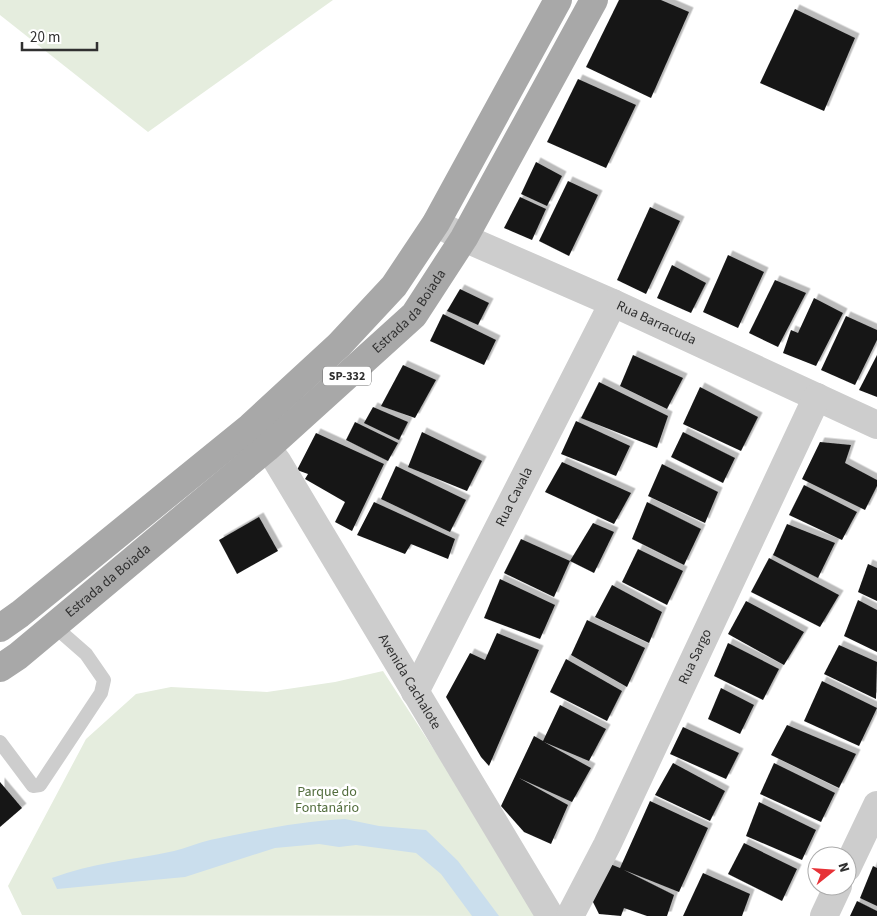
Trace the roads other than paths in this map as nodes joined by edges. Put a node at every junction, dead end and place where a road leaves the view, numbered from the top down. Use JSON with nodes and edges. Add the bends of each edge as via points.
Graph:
{"nodes":[{"id":1,"x":558,"y":0,"type":"edge"},
{"id":2,"x":594,"y":0,"type":"edge"},
{"id":3,"x":436,"y":223,"type":"junction"},
{"id":4,"x":464,"y":238,"type":"junction"},
{"id":5,"x":613,"y":303,"type":"junction"},
{"id":6,"x":817,"y":397,"type":"junction"},
{"id":7,"x":877,"y":425,"type":"edge"},
{"id":8,"x":250,"y":427,"type":"junction"},
{"id":9,"x":266,"y":448,"type":"junction"},
{"id":10,"x":54,"y":626,"type":"junction"},
{"id":11,"x":0,"y":628,"type":"edge"},
{"id":12,"x":0,"y":668,"type":"edge"},
{"id":13,"x":415,"y":692,"type":"junction"},
{"id":14,"x":0,"y":742,"type":"edge"},
{"id":15,"x":877,"y":805,"type":"edge"},
{"id":16,"x":857,"y":847,"type":"edge"},
{"id":17,"x":833,"y":896,"type":"edge"},
{"id":18,"x":550,"y":916,"type":"edge"},
{"id":19,"x":570,"y":916,"type":"edge"},
{"id":20,"x":824,"y":916,"type":"edge"}],
"edges":[{"from":1,"to":3,"type":"main road","name":"Estrada da Boiada","number":"SP-332"},
{"from":2,"to":4,"type":"main road","name":"Estrada da Boiada","number":"SP-332"},
{"from":3,"to":4,"type":"street","name":"Rua Barracuda"},
{"from":3,"to":8,"type":"main road","name":"Estrada da Boiada","number":"SP-332","via":[[394,286],[339,345]]},
{"from":4,"to":5,"type":"street","name":"Rua Barracuda"},
{"from":4,"to":9,"type":"main road","name":"Estrada da Boiada","number":"SP-332","via":[[414,315]]},
{"from":5,"to":6,"type":"street","name":"Rua Barracuda"},
{"from":5,"to":13,"type":"street","name":"Rua Cavala"},
{"from":6,"to":7,"type":"street","name":"Rua Barracuda"},
{"from":6,"to":19,"type":"street","name":"Rua Sargo","via":[[612,836]]},
{"from":8,"to":9,"type":"street","name":"Avenida Cachalote"},
{"from":8,"to":11,"type":"main road","name":"Estrada da Boiada","number":"SP-332"},
{"from":9,"to":10,"type":"main road","name":"Estrada da Boiada","number":"SP-332"},
{"from":9,"to":13,"type":"street","name":"Avenida Cachalote"},
{"from":10,"to":12,"type":"main road","name":"Estrada da Boiada","number":"SP-332"},
{"from":10,"to":14,"type":"lane","via":[[86,654],[104,680],[101,692],[40,785],[32,786]]},
{"from":13,"to":18,"type":"street","name":"Avenida Cachalote"},
{"from":15,"to":16,"type":"street"},
{"from":17,"to":20,"type":"street"}]}
